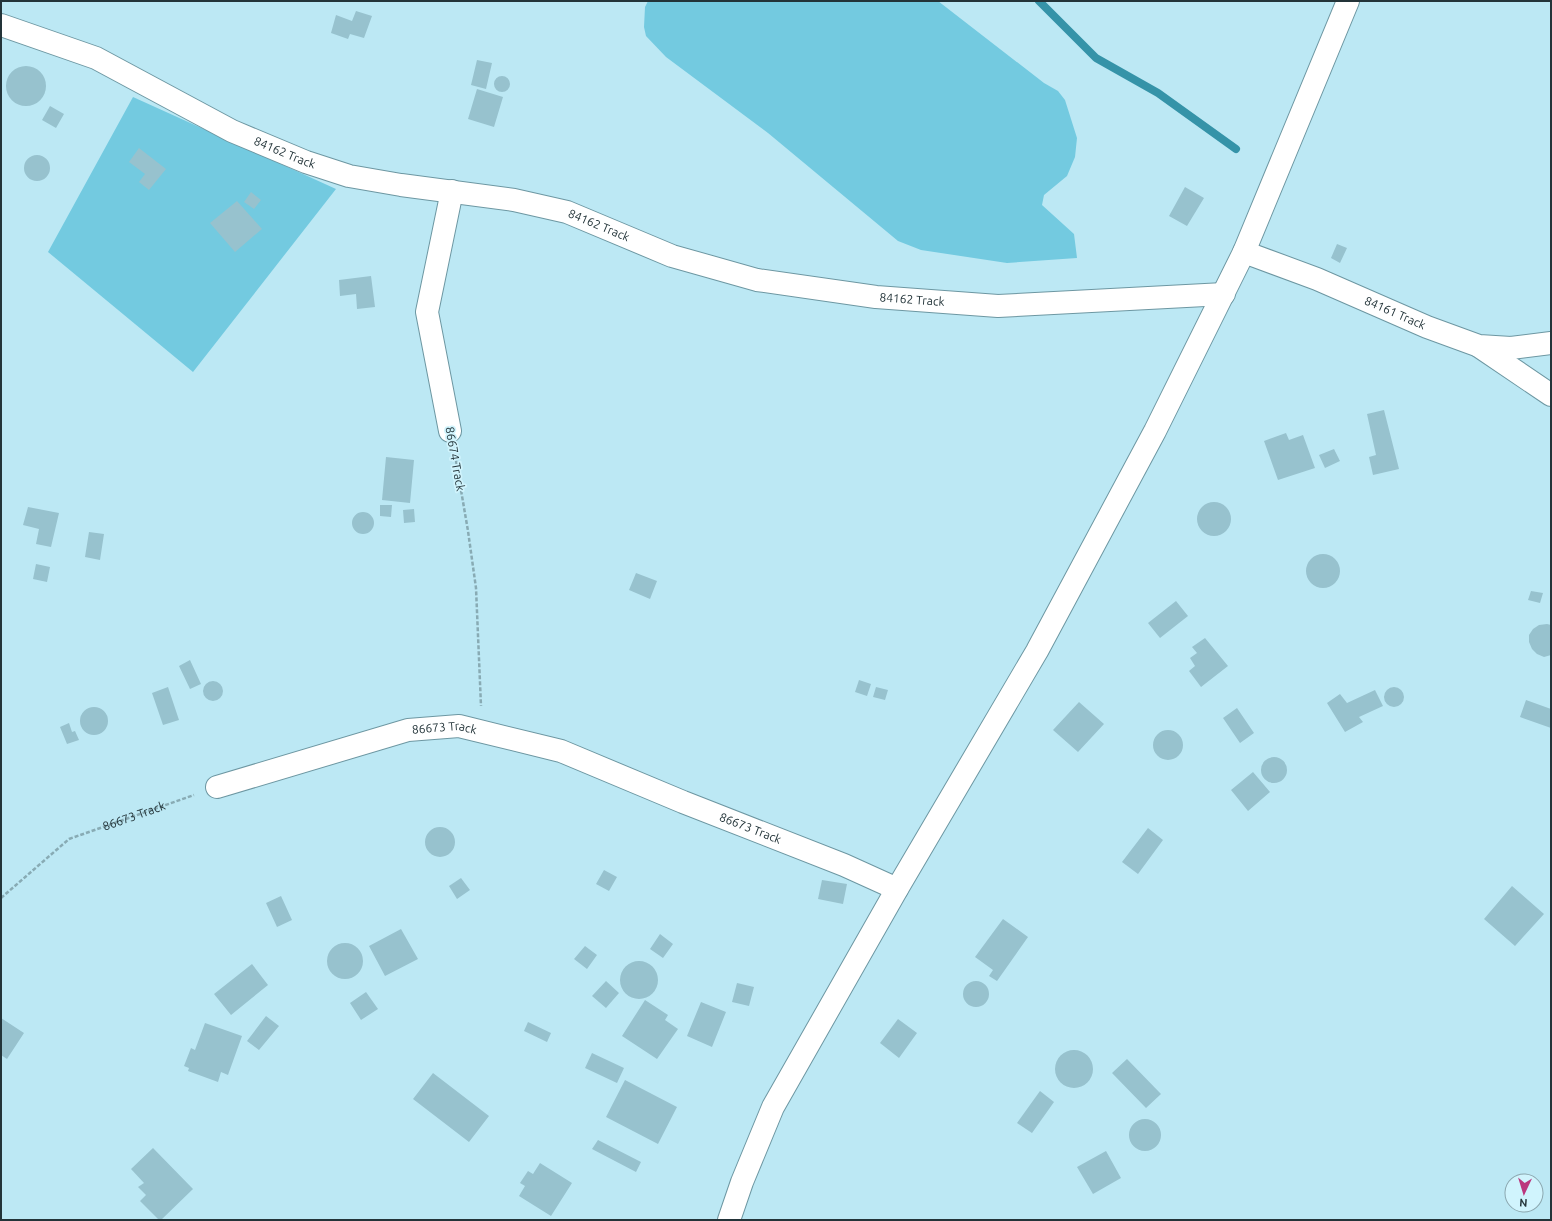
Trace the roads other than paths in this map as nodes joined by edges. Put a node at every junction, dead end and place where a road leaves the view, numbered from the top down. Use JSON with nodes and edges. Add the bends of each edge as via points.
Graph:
{"nodes":[{"id":1,"x":1348,"y":1,"type":"edge"},
{"id":2,"x":1,"y":25,"type":"edge"},
{"id":3,"x":452,"y":191,"type":"junction"},
{"id":4,"x":1244,"y":252,"type":"junction"},
{"id":5,"x":1224,"y":294,"type":"junction"},
{"id":6,"x":1551,"y":343,"type":"edge"},
{"id":7,"x":1479,"y":346,"type":"junction"},
{"id":8,"x":1551,"y":395,"type":"edge"},
{"id":9,"x":450,"y":430,"type":"road end"},
{"id":10,"x":217,"y":787,"type":"road end"},
{"id":11,"x":898,"y":889,"type":"junction"},
{"id":12,"x":729,"y":1220,"type":"edge"}],
"edges":[{"from":1,"to":4,"type":"street"},
{"from":2,"to":3,"type":"street","name":"84162 Track","via":[[96,58],[232,131],[306,162],[349,176]]},
{"from":3,"to":5,"type":"street","name":"84162 Track","via":[[514,200],[567,212],[672,256],[757,280],[876,297],[998,306]]},
{"from":3,"to":9,"type":"street","name":"86674 Track","via":[[427,312]]},
{"from":4,"to":5,"type":"street"},
{"from":4,"to":7,"type":"street","name":"84161 Track","via":[[1317,279],[1426,327]]},
{"from":5,"to":11,"type":"street","via":[[1155,431],[1037,651]]},
{"from":6,"to":7,"type":"street","name":"84161 Track","via":[[1511,348]]},
{"from":7,"to":8,"type":"street"},
{"from":10,"to":11,"type":"street","name":"86673 Track","via":[[408,730],[459,726],[561,751]]},
{"from":11,"to":12,"type":"street","via":[[773,1107]]}]}
